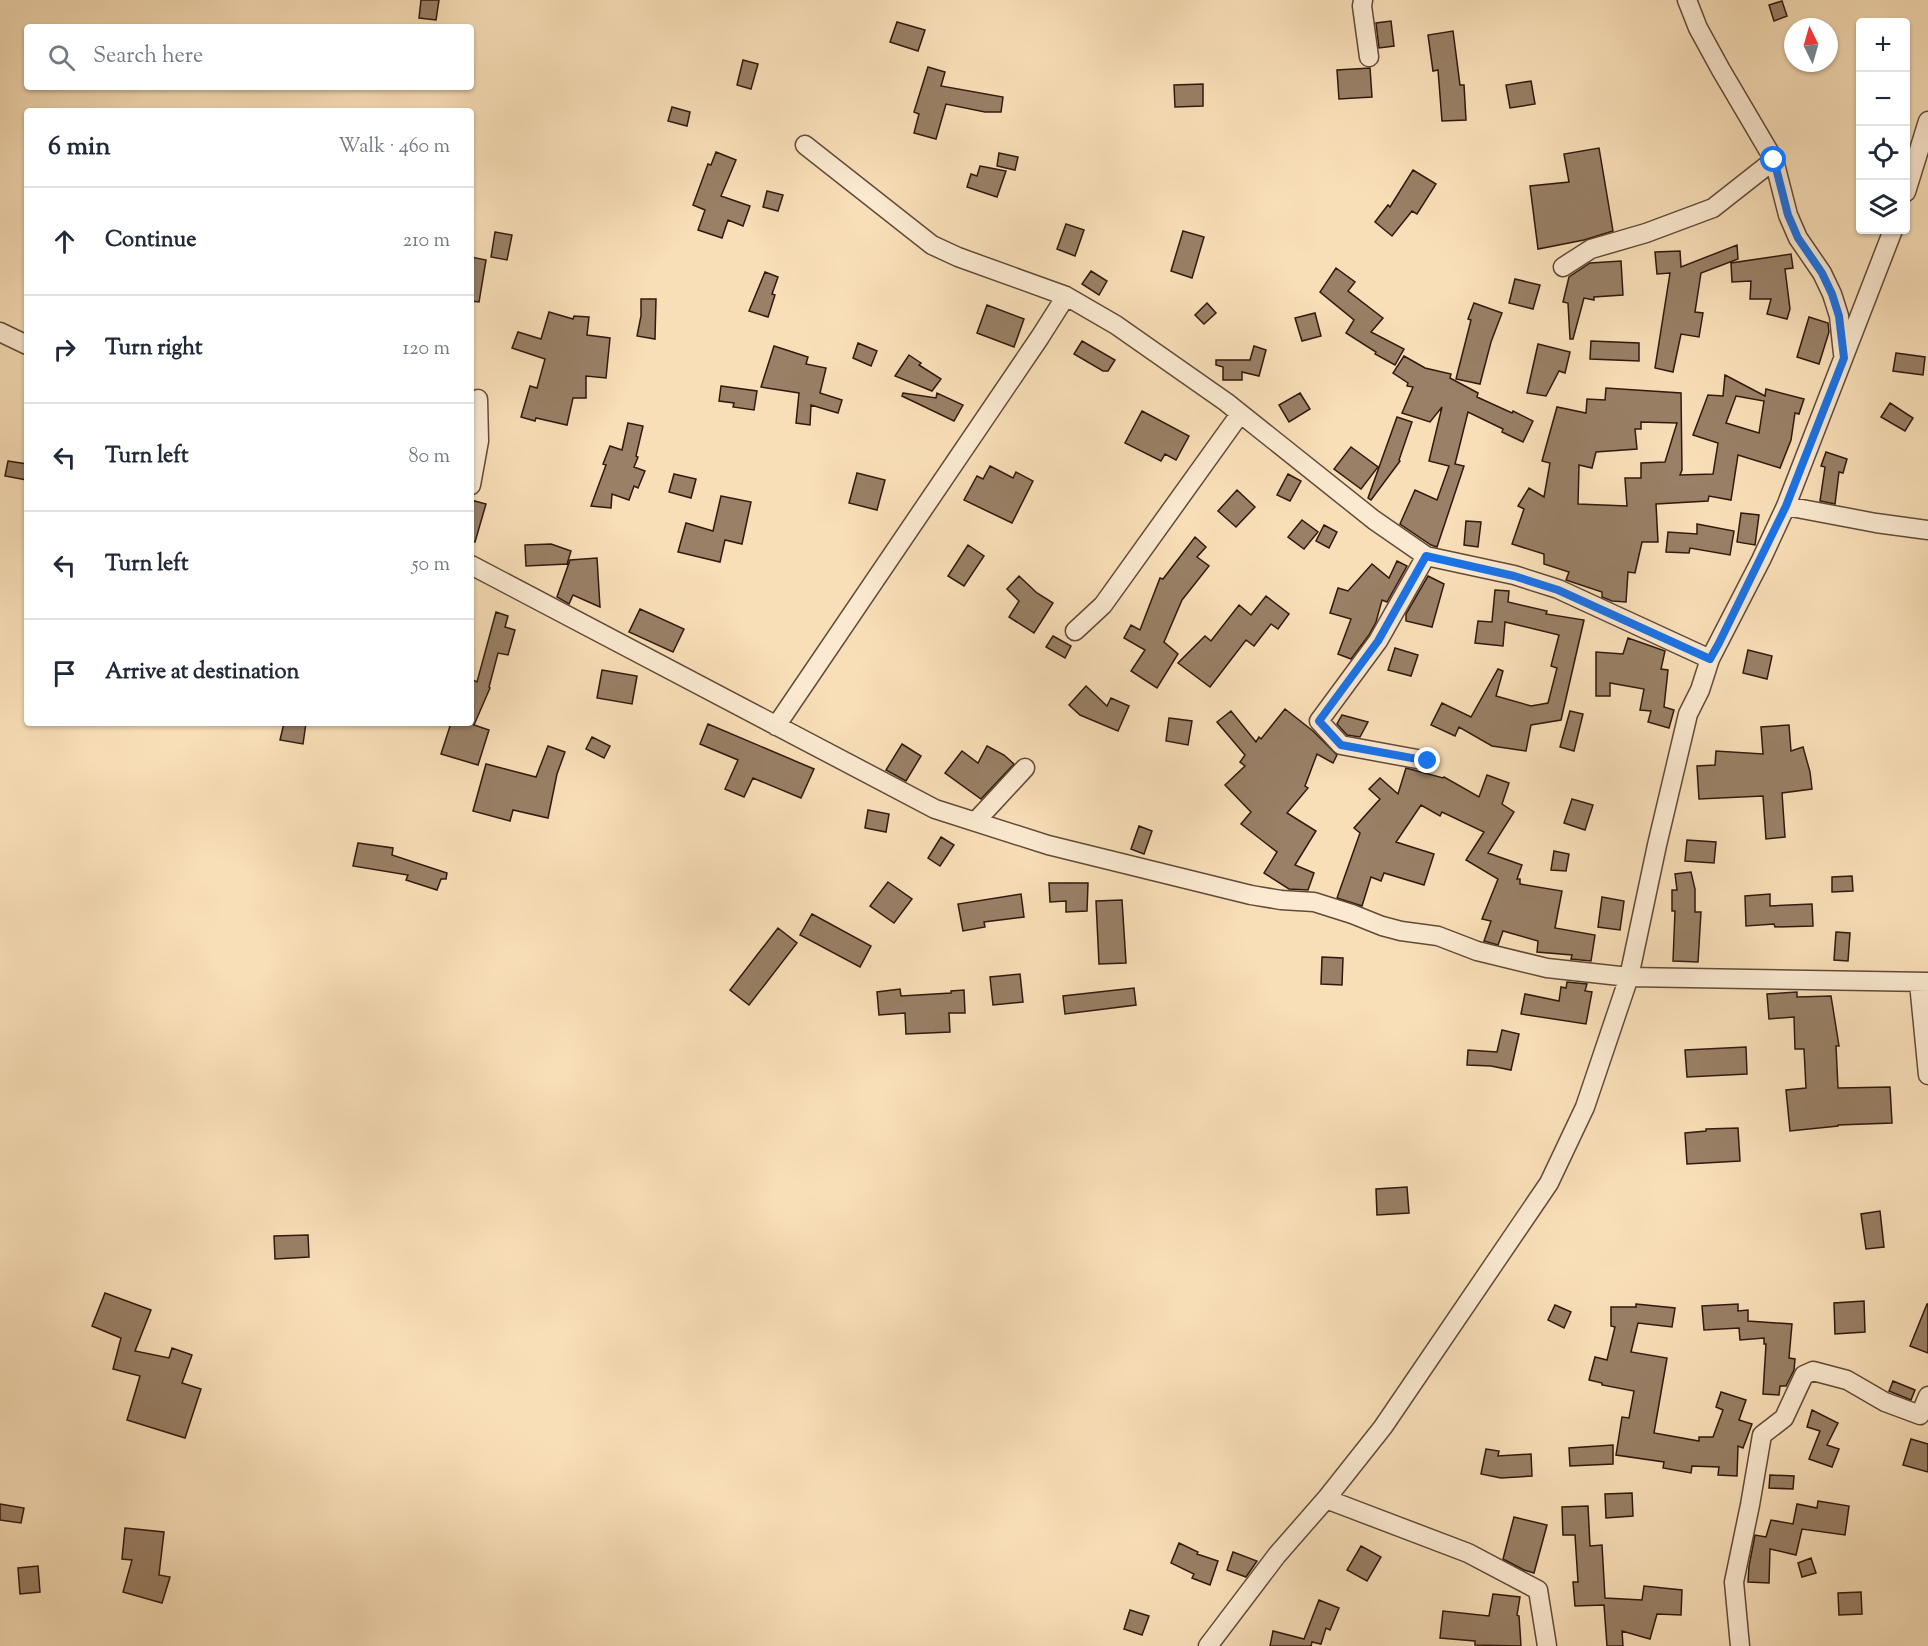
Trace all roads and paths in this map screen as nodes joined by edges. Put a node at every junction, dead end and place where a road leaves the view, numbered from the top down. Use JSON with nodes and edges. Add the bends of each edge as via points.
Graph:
{"nodes":[{"id":1,"x":1363,"y":0,"type":"edge"},
{"id":2,"x":1687,"y":0,"type":"edge"},
{"id":3,"x":1369,"y":57,"type":"dead end"},
{"id":4,"x":1928,"y":121,"type":"edge"},
{"id":5,"x":805,"y":145,"type":"dead end"},
{"id":6,"x":1774,"y":160,"type":"junction"},
{"id":7,"x":1909,"y":180,"type":"edge"},
{"id":8,"x":1891,"y":234,"type":"edge"},
{"id":9,"x":1563,"y":267,"type":"dead end"},
{"id":10,"x":1066,"y":296,"type":"junction"},
{"id":11,"x":0,"y":332,"type":"edge"},
{"id":12,"x":24,"y":344,"type":"edge"},
{"id":13,"x":1844,"y":358,"type":"junction"},
{"id":14,"x":478,"y":399,"type":"dead end"},
{"id":15,"x":1240,"y":414,"type":"junction"},
{"id":16,"x":474,"y":470,"type":"edge"},
{"id":17,"x":1786,"y":506,"type":"junction"},
{"id":18,"x":1928,"y":530,"type":"edge"},
{"id":19,"x":1426,"y":556,"type":"junction"},
{"id":20,"x":474,"y":568,"type":"edge"},
{"id":21,"x":1075,"y":631,"type":"dead end"},
{"id":22,"x":1710,"y":659,"type":"junction"},
{"id":23,"x":776,"y":726,"type":"junction"},
{"id":24,"x":1428,"y":761,"type":"dead end"},
{"id":25,"x":1025,"y":768,"type":"dead end"},
{"id":26,"x":976,"y":821,"type":"junction"},
{"id":27,"x":1629,"y":977,"type":"junction"},
{"id":28,"x":1923,"y":982,"type":"edge"},
{"id":29,"x":1928,"y":1075,"type":"edge"},
{"id":30,"x":1928,"y":1396,"type":"edge"},
{"id":31,"x":1326,"y":1499,"type":"junction"},
{"id":32,"x":1208,"y":1646,"type":"edge"},
{"id":33,"x":1547,"y":1646,"type":"edge"},
{"id":34,"x":1740,"y":1646,"type":"edge"}],
"edges":[{"from":1,"to":3,"type":"street"},
{"from":2,"to":6,"type":"street","via":[[1698,28]]},
{"from":4,"to":7,"type":"street"},
{"from":5,"to":10,"type":"street","via":[[932,244]]},
{"from":6,"to":9,"type":"street","via":[[1713,208],[1591,249]]},
{"from":6,"to":13,"type":"street","via":[[1788,215],[1832,294]]},
{"from":8,"to":13,"type":"street"},
{"from":10,"to":15,"type":"street","via":[[1116,325]]},
{"from":10,"to":23,"type":"street"},
{"from":11,"to":12,"type":"street"},
{"from":13,"to":17,"type":"street"},
{"from":14,"to":16,"type":"street","via":[[480,441]]},
{"from":15,"to":19,"type":"street"},
{"from":15,"to":21,"type":"street","via":[[1103,605]]},
{"from":17,"to":18,"type":"street"},
{"from":17,"to":22,"type":"street"},
{"from":19,"to":22,"type":"street","via":[[1558,590]]},
{"from":19,"to":24,"type":"street","via":[[1378,641],[1319,721],[1341,745]]},
{"from":20,"to":23,"type":"street"},
{"from":22,"to":27,"type":"street","via":[[1677,754]]},
{"from":23,"to":26,"type":"street","via":[[935,809]]},
{"from":25,"to":26,"type":"street"},
{"from":26,"to":27,"type":"street","via":[[1048,844],[1251,895],[1314,902],[1382,926],[1438,936],[1477,951],[1535,965]]},
{"from":27,"to":28,"type":"street"},
{"from":27,"to":31,"type":"street","via":[[1585,1107],[1550,1183],[1383,1427]]},
{"from":28,"to":29,"type":"street"},
{"from":30,"to":34,"type":"street","via":[[1920,1415],[1847,1380],[1813,1371],[1804,1375],[1784,1418],[1762,1435],[1734,1582]]},
{"from":31,"to":32,"type":"street","via":[[1277,1555]]},
{"from":31,"to":33,"type":"street","via":[[1468,1553],[1538,1590]]}]}
